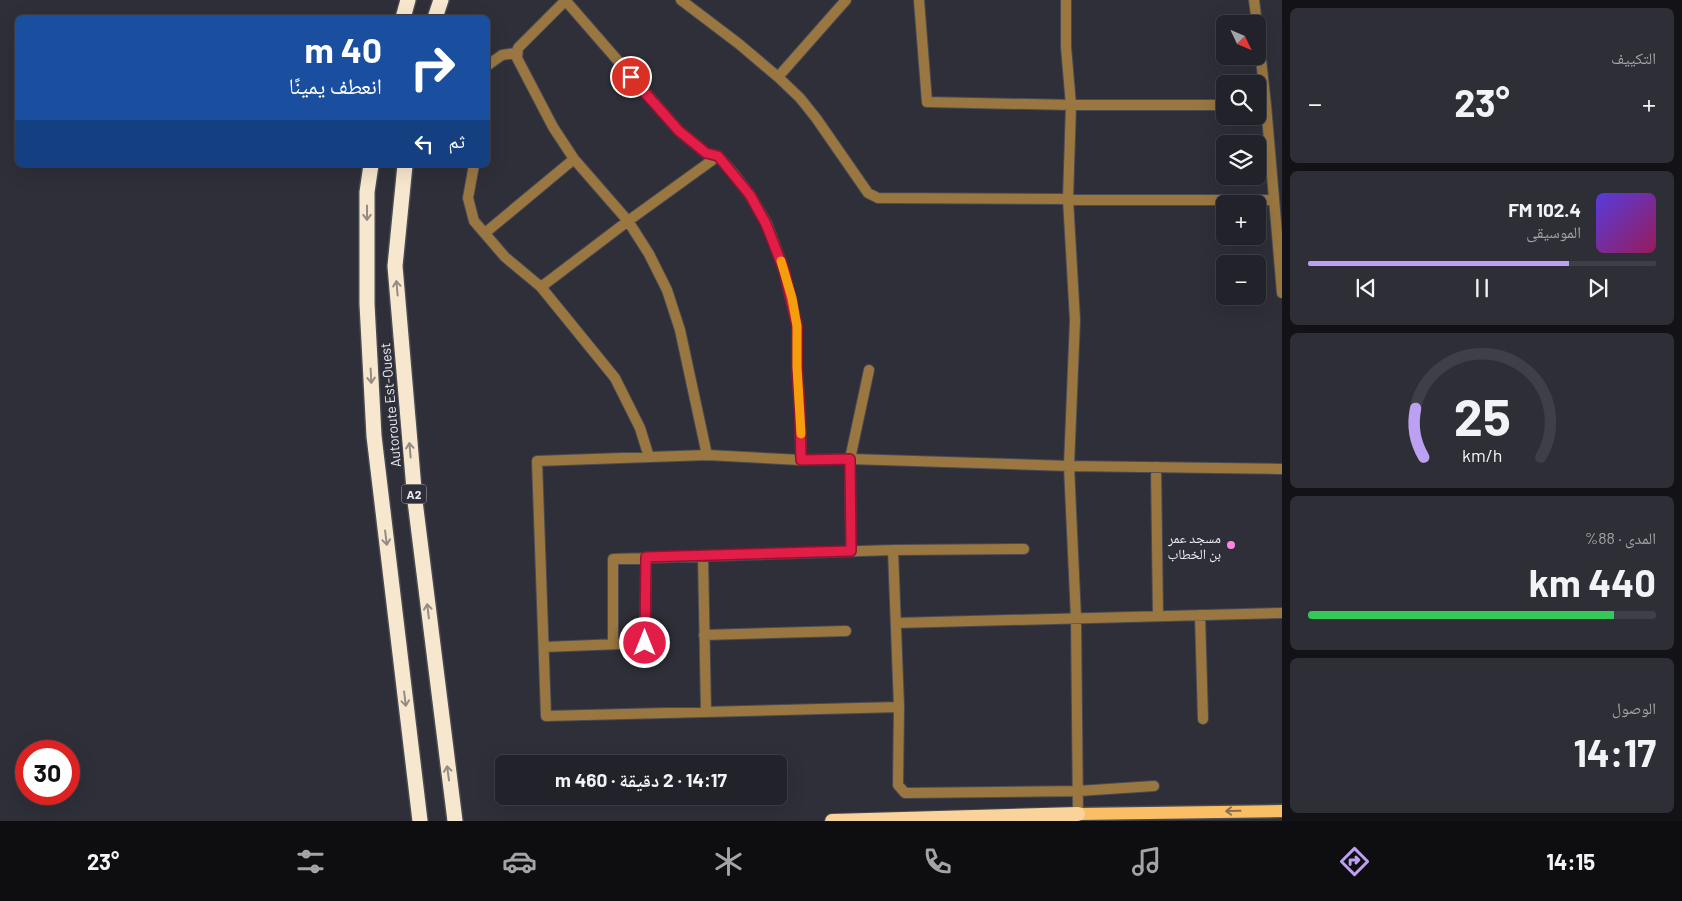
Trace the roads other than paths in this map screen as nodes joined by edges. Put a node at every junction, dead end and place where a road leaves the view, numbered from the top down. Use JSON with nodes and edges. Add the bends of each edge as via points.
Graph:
{"nodes":[{"id":1,"x":408,"y":0,"type":"edge"},
{"id":2,"x":441,"y":0,"type":"edge"},
{"id":3,"x":566,"y":0,"type":"edge"},
{"id":4,"x":681,"y":0,"type":"edge"},
{"id":5,"x":846,"y":0,"type":"edge"},
{"id":6,"x":919,"y":0,"type":"edge"},
{"id":7,"x":1066,"y":0,"type":"edge"},
{"id":8,"x":1254,"y":0,"type":"edge"},
{"id":9,"x":404,"y":15,"type":"edge"},
{"id":10,"x":436,"y":15,"type":"edge"},
{"id":11,"x":1255,"y":15,"type":"edge"},
{"id":12,"x":516,"y":54,"type":"junction"},
{"id":13,"x":490,"y":64,"type":"edge"},
{"id":14,"x":778,"y":77,"type":"junction"},
{"id":15,"x":1071,"y":105,"type":"junction"},
{"id":16,"x":1216,"y":105,"type":"edge"},
{"id":17,"x":1264,"y":125,"type":"edge"},
{"id":18,"x":718,"y":156,"type":"junction"},
{"id":19,"x":574,"y":159,"type":"junction"},
{"id":20,"x":371,"y":167,"type":"edge"},
{"id":21,"x":405,"y":167,"type":"edge"},
{"id":22,"x":474,"y":167,"type":"edge"},
{"id":23,"x":1068,"y":199,"type":"junction"},
{"id":24,"x":1273,"y":200,"type":"junction"},
{"id":25,"x":628,"y":220,"type":"junction"},
{"id":26,"x":485,"y":234,"type":"junction"},
{"id":27,"x":540,"y":287,"type":"junction"},
{"id":28,"x":1282,"y":293,"type":"edge"},
{"id":29,"x":869,"y":370,"type":"dead end"},
{"id":30,"x":707,"y":455,"type":"junction"},
{"id":31,"x":649,"y":457,"type":"junction"},
{"id":32,"x":850,"y":459,"type":"junction"},
{"id":33,"x":801,"y":460,"type":"junction"},
{"id":34,"x":1069,"y":466,"type":"junction"},
{"id":35,"x":1156,"y":467,"type":"junction"},
{"id":36,"x":1282,"y":469,"type":"edge"},
{"id":37,"x":1024,"y":549,"type":"dead end"},
{"id":38,"x":892,"y":550,"type":"junction"},
{"id":39,"x":851,"y":551,"type":"junction"},
{"id":40,"x":703,"y":556,"type":"junction"},
{"id":41,"x":646,"y":557,"type":"junction"},
{"id":42,"x":1282,"y":613,"type":"edge"},
{"id":43,"x":1200,"y":615,"type":"junction"},
{"id":44,"x":1158,"y":616,"type":"junction"},
{"id":45,"x":1076,"y":618,"type":"junction"},
{"id":46,"x":896,"y":623,"type":"junction"},
{"id":47,"x":846,"y":631,"type":"dead end"},
{"id":48,"x":704,"y":635,"type":"junction"},
{"id":49,"x":613,"y":644,"type":"junction"},
{"id":50,"x":544,"y":647,"type":"junction"},
{"id":51,"x":899,"y":707,"type":"junction"},
{"id":52,"x":706,"y":712,"type":"junction"},
{"id":53,"x":1203,"y":718,"type":"dead end"},
{"id":54,"x":1154,"y":786,"type":"dead end"},
{"id":55,"x":1078,"y":791,"type":"junction"},
{"id":56,"x":1282,"y":810,"type":"edge"},
{"id":57,"x":1078,"y":814,"type":"junction"},
{"id":58,"x":420,"y":821,"type":"edge"},
{"id":59,"x":455,"y":821,"type":"edge"},
{"id":60,"x":832,"y":821,"type":"edge"}],
"edges":[{"from":1,"to":9,"type":"highway"},
{"from":2,"to":10,"type":"highway"},
{"from":3,"to":12,"type":"street","via":[[518,48]]},
{"from":3,"to":18,"type":"street","via":[[679,131],[706,153]]},
{"from":4,"to":14,"type":"street"},
{"from":5,"to":14,"type":"street"},
{"from":6,"to":15,"type":"street","via":[[927,102]]},
{"from":7,"to":15,"type":"street"},
{"from":8,"to":11,"type":"street"},
{"from":12,"to":13,"type":"street","via":[[502,55]]},
{"from":12,"to":19,"type":"street","via":[[553,127]]},
{"from":14,"to":23,"type":"street","via":[[800,98],[873,196]]},
{"from":15,"to":16,"type":"street"},
{"from":15,"to":23,"type":"street"},
{"from":17,"to":24,"type":"street"},
{"from":18,"to":25,"type":"street"},
{"from":18,"to":33,"type":"street","via":[[750,195],[766,224],[784,270],[797,326]]},
{"from":19,"to":25,"type":"street"},
{"from":19,"to":26,"type":"street"},
{"from":20,"to":58,"type":"highway","name":"Autoroute Est-Ouest","number":"A2","one_way":true,"via":[[367,192],[367,304],[374,436]]},
{"from":59,"to":21,"type":"highway","name":"Autoroute Est-Ouest","number":"A2","one_way":true,"via":[[415,501],[395,266]]},
{"from":22,"to":26,"type":"street","via":[[468,198],[474,221]]},
{"from":23,"to":24,"type":"street"},
{"from":23,"to":34,"type":"street","via":[[1075,320]]},
{"from":24,"to":28,"type":"street"},
{"from":25,"to":27,"type":"street"},
{"from":25,"to":30,"type":"street","via":[[667,290],[680,330]]},
{"from":26,"to":27,"type":"street","via":[[505,257]]},
{"from":27,"to":31,"type":"street","via":[[615,378],[640,428]]},
{"from":29,"to":32,"type":"street"},
{"from":30,"to":31,"type":"street"},
{"from":30,"to":33,"type":"street"},
{"from":31,"to":50,"type":"street","via":[[538,461]]},
{"from":32,"to":33,"type":"street"},
{"from":32,"to":34,"type":"street"},
{"from":32,"to":39,"type":"street"},
{"from":34,"to":35,"type":"street"},
{"from":34,"to":45,"type":"street"},
{"from":35,"to":36,"type":"street"},
{"from":35,"to":44,"type":"street"},
{"from":37,"to":38,"type":"street"},
{"from":38,"to":39,"type":"street"},
{"from":38,"to":46,"type":"street"},
{"from":39,"to":40,"type":"street"},
{"from":40,"to":41,"type":"street"},
{"from":40,"to":48,"type":"street"},
{"from":41,"to":49,"type":"street","via":[[645,643]]},
{"from":41,"to":49,"type":"street","via":[[613,559]]},
{"from":42,"to":43,"type":"street"},
{"from":43,"to":44,"type":"street"},
{"from":43,"to":53,"type":"street"},
{"from":44,"to":45,"type":"street"},
{"from":45,"to":46,"type":"street"},
{"from":45,"to":55,"type":"street"},
{"from":46,"to":51,"type":"street"},
{"from":47,"to":48,"type":"street"},
{"from":48,"to":52,"type":"street"},
{"from":49,"to":50,"type":"street"},
{"from":50,"to":52,"type":"street","via":[[546,716]]},
{"from":51,"to":52,"type":"street"},
{"from":51,"to":55,"type":"street","via":[[898,785],[906,793]]},
{"from":54,"to":55,"type":"street"},
{"from":55,"to":57,"type":"street"},
{"from":56,"to":57,"type":"main road","one_way":true},
{"from":57,"to":60,"type":"highway"}]}
